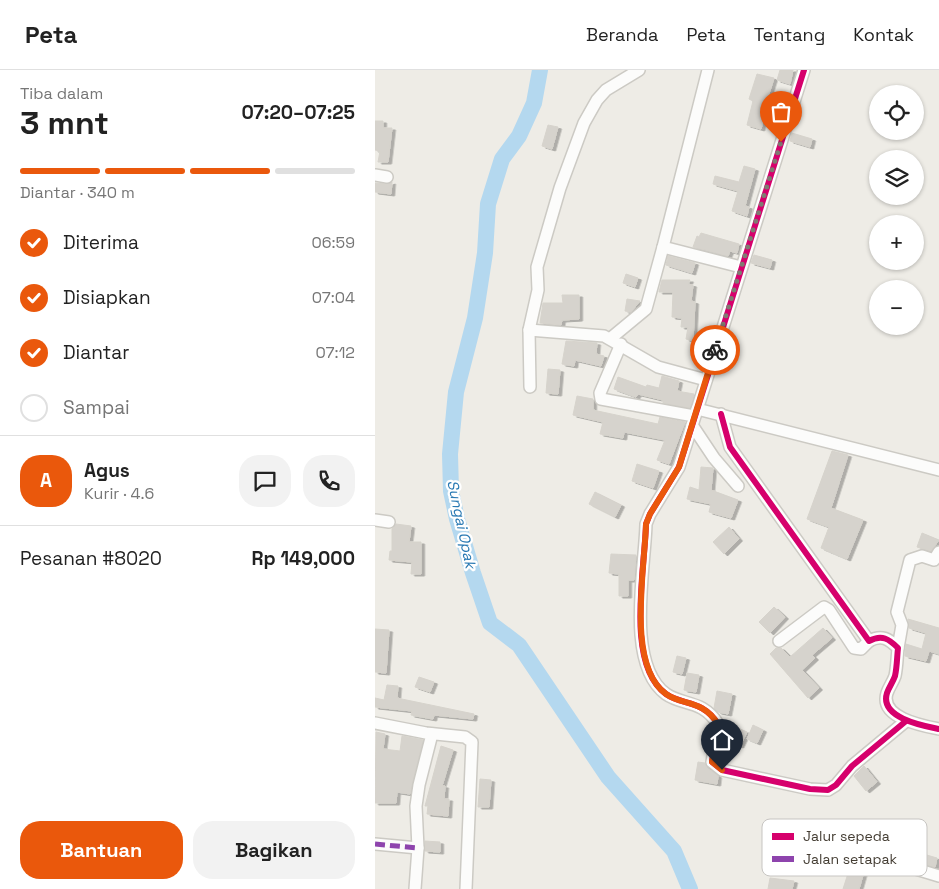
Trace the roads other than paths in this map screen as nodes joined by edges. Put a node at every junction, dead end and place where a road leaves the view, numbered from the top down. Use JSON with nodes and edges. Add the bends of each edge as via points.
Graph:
{"nodes":[{"id":1,"x":639,"y":70,"type":"edge"},
{"id":2,"x":708,"y":70,"type":"edge"},
{"id":3,"x":804,"y":70,"type":"edge"},
{"id":4,"x":663,"y":247,"type":"junction"},
{"id":5,"x":741,"y":268,"type":"junction"},
{"id":6,"x":532,"y":330,"type":"junction"},
{"id":7,"x":616,"y":341,"type":"junction"},
{"id":8,"x":706,"y":380,"type":"junction"},
{"id":9,"x":530,"y":387,"type":"dead end"},
{"id":10,"x":721,"y":414,"type":"junction"},
{"id":11,"x":694,"y":417,"type":"junction"},
{"id":12,"x":939,"y":470,"type":"edge"},
{"id":13,"x":738,"y":486,"type":"dead end"},
{"id":14,"x":375,"y":520,"type":"edge"},
{"id":15,"x":389,"y":522,"type":"dead end"},
{"id":16,"x":939,"y":552,"type":"edge"},
{"id":17,"x":779,"y":641,"type":"dead end"},
{"id":18,"x":869,"y":641,"type":"junction"},
{"id":19,"x":898,"y":648,"type":"junction"},
{"id":20,"x":906,"y":721,"type":"junction"},
{"id":21,"x":375,"y":723,"type":"edge"},
{"id":22,"x":939,"y":729,"type":"edge"},
{"id":23,"x":432,"y":734,"type":"junction"},
{"id":24,"x":375,"y":844,"type":"edge"},
{"id":25,"x":418,"y":848,"type":"junction"},
{"id":26,"x":927,"y":872,"type":"edge"},
{"id":27,"x":939,"y":876,"type":"edge"},
{"id":28,"x":415,"y":889,"type":"edge"},
{"id":29,"x":466,"y":889,"type":"edge"}],
"edges":[{"from":1,"to":6,"type":"street","via":[[606,90],[584,122],[539,256]]},
{"from":2,"to":4,"type":"street"},
{"from":3,"to":5,"type":"street"},
{"from":4,"to":5,"type":"street"},
{"from":4,"to":7,"type":"street","via":[[646,309]]},
{"from":5,"to":8,"type":"street"},
{"from":6,"to":7,"type":"street","via":[[593,334]]},
{"from":6,"to":9,"type":"street"},
{"from":7,"to":8,"type":"street","via":[[658,367]]},
{"from":7,"to":11,"type":"street","via":[[601,399]]},
{"from":8,"to":11,"type":"street"},
{"from":10,"to":11,"type":"street"},
{"from":10,"to":12,"type":"street"},
{"from":10,"to":18,"type":"street","via":[[730,447]]},
{"from":11,"to":13,"type":"street","via":[[714,458]]},
{"from":11,"to":20,"type":"street","via":[[679,467],[646,524],[640,620],[645,659],[657,684],[667,694],[695,703],[718,724],[711,758],[714,766],[809,789],[828,790]]},
{"from":14,"to":15,"type":"street"},
{"from":16,"to":19,"type":"street","via":[[934,560],[922,556],[910,560],[897,612],[903,625]]},
{"from":17,"to":18,"type":"street","via":[[824,607],[854,648],[861,649]]},
{"from":18,"to":19,"type":"street","via":[[881,637]]},
{"from":19,"to":20,"type":"street","via":[[895,675],[886,697],[896,715]]},
{"from":20,"to":22,"type":"street"},
{"from":21,"to":23,"type":"street"},
{"from":23,"to":25,"type":"street","via":[[416,806]]},
{"from":23,"to":29,"type":"street","via":[[465,736],[474,747]]},
{"from":24,"to":25,"type":"street"},
{"from":25,"to":28,"type":"street"},
{"from":26,"to":27,"type":"street"}]}
